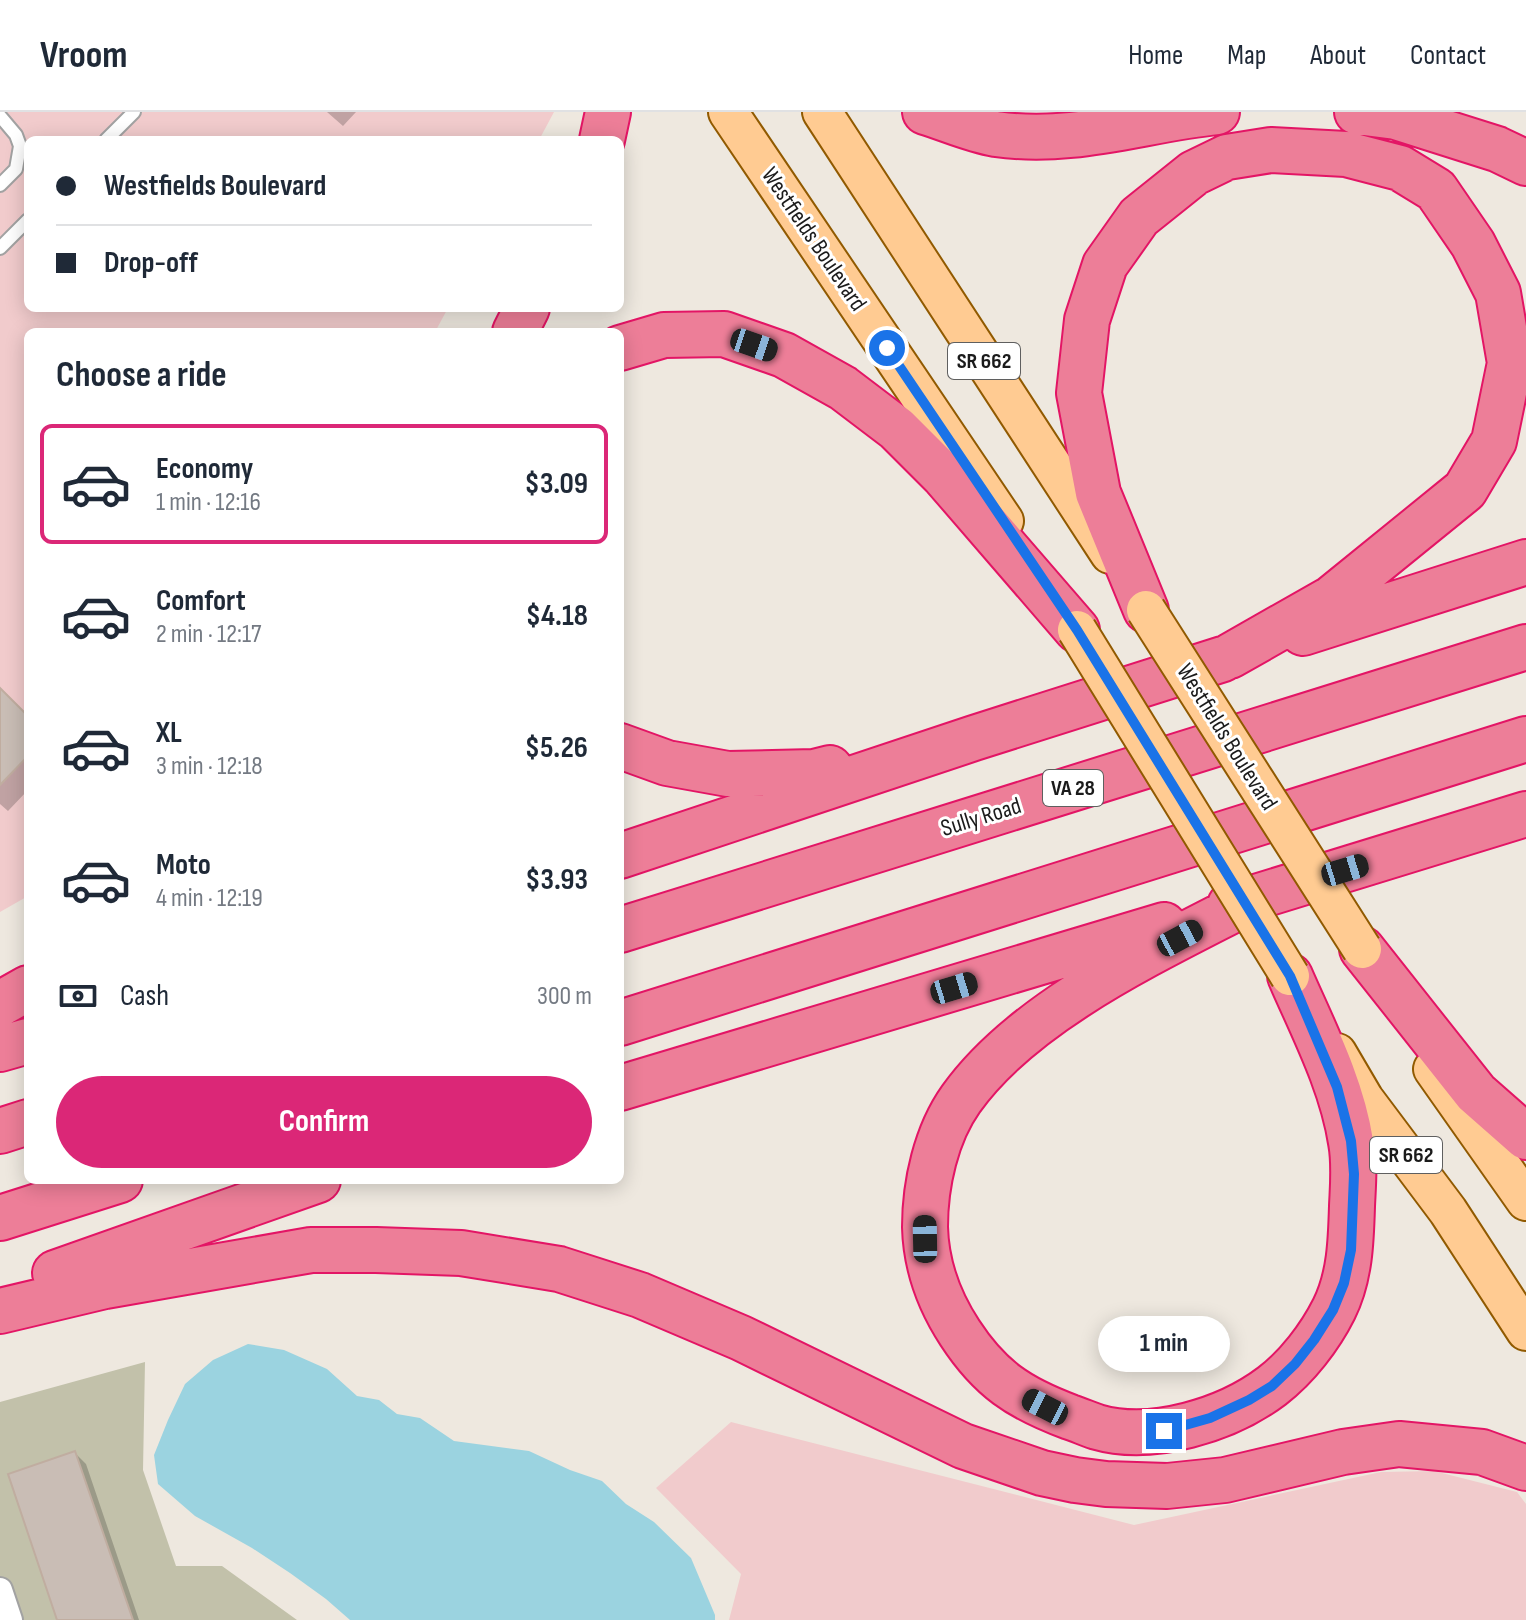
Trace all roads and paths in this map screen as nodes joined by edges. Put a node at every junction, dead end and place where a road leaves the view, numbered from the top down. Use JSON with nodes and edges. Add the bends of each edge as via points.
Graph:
{"nodes":[{"id":1,"x":134,"y":112,"type":"edge"},
{"id":2,"x":608,"y":112,"type":"edge"},
{"id":3,"x":728,"y":112,"type":"edge"},
{"id":4,"x":822,"y":112,"type":"edge"},
{"id":5,"x":925,"y":112,"type":"edge"},
{"id":6,"x":1217,"y":112,"type":"edge"},
{"id":7,"x":1357,"y":112,"type":"edge"},
{"id":8,"x":0,"y":116,"type":"edge"},
{"id":9,"x":110,"y":136,"type":"edge"},
{"id":10,"x":603,"y":136,"type":"edge"},
{"id":11,"x":1526,"y":163,"type":"edge"},
{"id":12,"x":0,"y":185,"type":"edge"},
{"id":13,"x":24,"y":224,"type":"edge"},
{"id":14,"x":0,"y":248,"type":"edge"},
{"id":15,"x":624,"y":347,"type":"edge"},
{"id":16,"x":1526,"y":562,"type":"edge"},
{"id":17,"x":1146,"y":610,"type":"junction"},
{"id":18,"x":1077,"y":630,"type":"junction"},
{"id":19,"x":1526,"y":647,"type":"edge"},
{"id":20,"x":1230,"y":656,"type":"junction"},
{"id":21,"x":974,"y":738,"type":"junction"},
{"id":22,"x":1526,"y":739,"type":"edge"},
{"id":23,"x":624,"y":747,"type":"edge"},
{"id":24,"x":1523,"y":816,"type":"edge"},
{"id":25,"x":624,"y":855,"type":"edge"},
{"id":26,"x":1258,"y":897,"type":"junction"},
{"id":27,"x":624,"y":929,"type":"edge"},
{"id":28,"x":1362,"y":949,"type":"junction"},
{"id":29,"x":1290,"y":976,"type":"junction"},
{"id":30,"x":24,"y":990,"type":"edge"},
{"id":31,"x":0,"y":1004,"type":"edge"},
{"id":32,"x":624,"y":1022,"type":"edge"},
{"id":33,"x":24,"y":1042,"type":"edge"},
{"id":34,"x":0,"y":1049,"type":"edge"},
{"id":35,"x":624,"y":1087,"type":"edge"},
{"id":36,"x":24,"y":1123,"type":"edge"},
{"id":37,"x":0,"y":1131,"type":"edge"},
{"id":38,"x":1526,"y":1137,"type":"edge"},
{"id":39,"x":107,"y":1184,"type":"edge"},
{"id":40,"x":307,"y":1184,"type":"edge"},
{"id":41,"x":1526,"y":1201,"type":"edge"},
{"id":42,"x":0,"y":1218,"type":"edge"},
{"id":43,"x":0,"y":1293,"type":"edge"},
{"id":44,"x":0,"y":1311,"type":"edge"},
{"id":45,"x":1526,"y":1331,"type":"edge"},
{"id":46,"x":1526,"y":1468,"type":"edge"}],
"edges":[{"from":1,"to":9,"type":"lane"},
{"from":2,"to":10,"type":"highway"},
{"from":3,"to":18,"type":"main road","name":"Westfields Boulevard","number":"SR 662"},
{"from":4,"to":17,"type":"main road","name":"Westfields Boulevard","number":"SR 662"},
{"from":5,"to":6,"type":"highway","via":[[994,133],[1043,137]]},
{"from":7,"to":11,"type":"highway","via":[[1396,117]]},
{"from":8,"to":12,"type":"lane","via":[[20,146],[16,169]]},
{"from":13,"to":14,"type":"lane"},
{"from":15,"to":18,"type":"highway","via":[[664,335],[724,334],[784,355],[843,388],[897,429],[944,476]]},
{"from":16,"to":20,"type":"highway"},
{"from":17,"to":20,"type":"highway","via":[[1098,493],[1079,393],[1087,320],[1105,265],[1139,217],[1194,173],[1227,157],[1271,150],[1346,154],[1400,168],[1436,190],[1498,293],[1510,363],[1494,441],[1465,490],[1405,539],[1332,598]]},
{"from":17,"to":28,"type":"main road","name":"Westfields Boulevard","number":"SR 662","bridge":true},
{"from":18,"to":29,"type":"main road","name":"Westfields Boulevard","number":"SR 662","bridge":true},
{"from":19,"to":27,"type":"highway","name":"Sully Road","number":"VA 28"},
{"from":20,"to":21,"type":"highway"},
{"from":21,"to":23,"type":"highway","via":[[814,772],[728,774],[667,763]]},
{"from":21,"to":25,"type":"highway"},
{"from":22,"to":32,"type":"highway"},
{"from":24,"to":26,"type":"highway"},
{"from":26,"to":29,"type":"highway","via":[[1128,965],[1022,1035],[959,1100],[942,1133],[925,1205],[931,1270],[973,1353],[1014,1391],[1099,1428],[1164,1431],[1249,1400],[1272,1386],[1314,1340],[1344,1283],[1354,1174],[1337,1087]]},
{"from":26,"to":35,"type":"highway"},
{"from":28,"to":38,"type":"highway","via":[[1476,1093]]},
{"from":28,"to":41,"type":"main road","name":"Westfields Boulevard","number":"SR 662","via":[[1434,1070]]},
{"from":29,"to":45,"type":"main road","name":"Westfields Boulevard","number":"SR 662","via":[[1364,1099],[1448,1211]]},
{"from":30,"to":31,"type":"highway"},
{"from":33,"to":34,"type":"highway"},
{"from":36,"to":37,"type":"highway"},
{"from":39,"to":42,"type":"highway"},
{"from":40,"to":43,"type":"highway"},
{"from":44,"to":46,"type":"highway","via":[[105,1286],[311,1250],[461,1253],[559,1269],[640,1295],[963,1446],[1075,1480],[1167,1486],[1225,1480],[1399,1444],[1482,1452]]}]}
